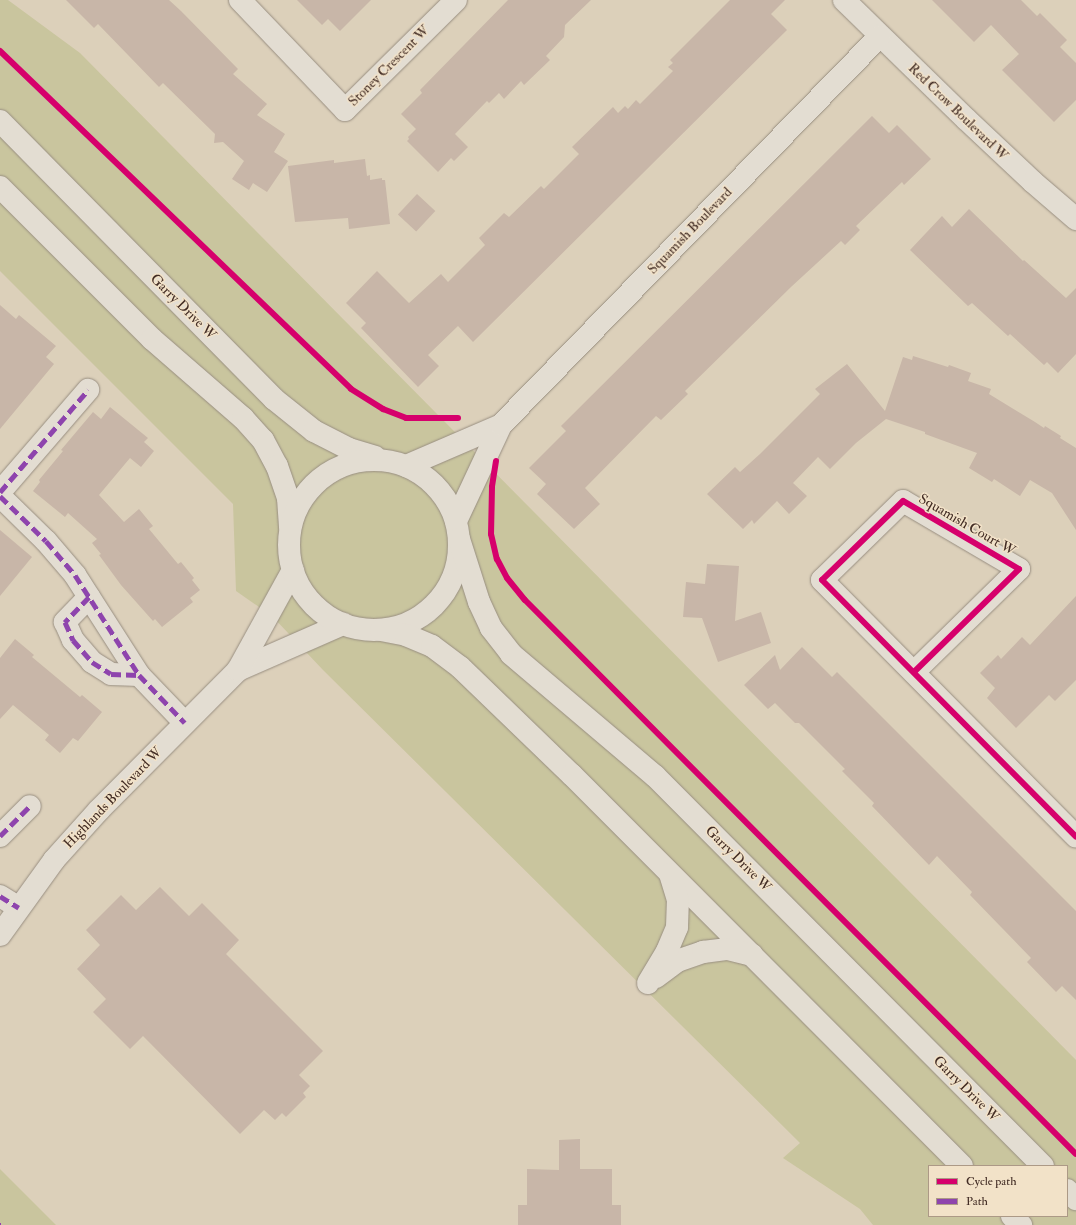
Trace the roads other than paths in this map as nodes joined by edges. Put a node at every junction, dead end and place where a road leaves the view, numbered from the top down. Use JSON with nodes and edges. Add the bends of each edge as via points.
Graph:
{"nodes":[{"id":1,"x":240,"y":0,"type":"edge"},
{"id":2,"x":456,"y":0,"type":"edge"},
{"id":3,"x":844,"y":0,"type":"edge"},
{"id":4,"x":880,"y":36,"type":"junction"},
{"id":5,"x":0,"y":122,"type":"edge"},
{"id":6,"x":0,"y":187,"type":"edge"},
{"id":7,"x":1076,"y":219,"type":"edge"},
{"id":8,"x":88,"y":390,"type":"dead end"},
{"id":9,"x":501,"y":425,"type":"junction"},
{"id":10,"x":397,"y":464,"type":"junction"},
{"id":11,"x":0,"y":492,"type":"edge"},
{"id":12,"x":0,"y":496,"type":"edge"},
{"id":13,"x":458,"y":530,"type":"junction"},
{"id":14,"x":290,"y":532,"type":"junction"},
{"id":15,"x":293,"y":570,"type":"junction"},
{"id":16,"x":89,"y":597,"type":"junction"},
{"id":17,"x":343,"y":624,"type":"junction"},
{"id":18,"x":381,"y":630,"type":"junction"},
{"id":19,"x":238,"y":670,"type":"junction"},
{"id":20,"x":914,"y":672,"type":"junction"},
{"id":21,"x":139,"y":675,"type":"junction"},
{"id":22,"x":185,"y":723,"type":"junction"},
{"id":23,"x":30,"y":806,"type":"dead end"},
{"id":24,"x":0,"y":836,"type":"edge"},
{"id":25,"x":1076,"y":837,"type":"edge"},
{"id":26,"x":670,"y":872,"type":"junction"},
{"id":27,"x":0,"y":896,"type":"edge"},
{"id":28,"x":19,"y":908,"type":"junction"},
{"id":29,"x":0,"y":935,"type":"edge"},
{"id":30,"x":752,"y":955,"type":"junction"},
{"id":31,"x":961,"y":1165,"type":"edge"},
{"id":32,"x":1042,"y":1165,"type":"edge"},
{"id":33,"x":1068,"y":1191,"type":"edge"},
{"id":34,"x":1076,"y":1200,"type":"edge"},
{"id":35,"x":1013,"y":1217,"type":"edge"},
{"id":36,"x":1021,"y":1225,"type":"edge"}],
"edges":[{"from":1,"to":2,"type":"main road","name":"Stoney Crescent W","via":[[345,110]]},
{"from":3,"to":4,"type":"main road","name":"Red Crow Boulevard W"},
{"from":4,"to":7,"type":"main road","name":"Red Crow Boulevard W","via":[[1033,182]]},
{"from":4,"to":9,"type":"main road","name":"Squamish Boulevard"},
{"from":5,"to":10,"type":"main road","name":"Garry Drive W","via":[[274,399],[314,432],[349,449]]},
{"from":6,"to":14,"type":"main road","via":[[152,339],[243,418],[263,440],[277,466],[288,498]]},
{"from":8,"to":11,"type":"main road"},
{"from":9,"to":10,"type":"main road","name":"Squamish Boulevard"},
{"from":9,"to":13,"type":"main road","name":"Squamish Boulevard"},
{"from":10,"to":13,"type":"main road","name":"Garry Drive W","via":[[423,475],[437,488],[448,503]]},
{"from":10,"to":14,"type":"main road","via":[[369,460],[332,471],[317,482],[304,497]]},
{"from":12,"to":16,"type":"main road","via":[[46,541],[75,575]]},
{"from":13,"to":18,"type":"main road","via":[[458,558],[444,593],[432,608],[417,619]]},
{"from":13,"to":32,"type":"main road","name":"Garry Drive W","via":[[479,602],[491,628],[511,654],[655,776]]},
{"from":14,"to":15,"type":"main road"},
{"from":15,"to":17,"type":"main road","via":[[312,602],[326,615]]},
{"from":15,"to":19,"type":"main road","name":"Highlands Boulevard W"},
{"from":16,"to":21,"type":"main road"},
{"from":16,"to":21,"type":"main road","via":[[65,622],[73,640],[92,662],[111,674]]},
{"from":17,"to":18,"type":"main road"},
{"from":17,"to":19,"type":"main road","name":"Highlands Boulevard W"},
{"from":18,"to":26,"type":"main road","via":[[406,635],[432,646],[460,667]]},
{"from":19,"to":22,"type":"main road","name":"Highlands Boulevard W"},
{"from":20,"to":20,"type":"main road","name":"Squamish Court W","via":[[1019,569],[903,501],[822,580]]},
{"from":20,"to":25,"type":"main road","name":"Squamish Court W"},
{"from":21,"to":22,"type":"main road"},
{"from":22,"to":28,"type":"main road","name":"Highlands Boulevard W","via":[[99,810],[54,860]]},
{"from":23,"to":24,"type":"main road"},
{"from":26,"to":30,"type":"main road"},
{"from":26,"to":30,"type":"main road","via":[[678,900],[676,927],[667,951],[648,983],[677,962],[703,952],[728,949]]},
{"from":27,"to":28,"type":"main road"},
{"from":28,"to":29,"type":"main road","name":"Highlands Boulevard W"},
{"from":30,"to":31,"type":"main road"},
{"from":33,"to":34,"type":"main road"},
{"from":35,"to":36,"type":"main road"}]}
